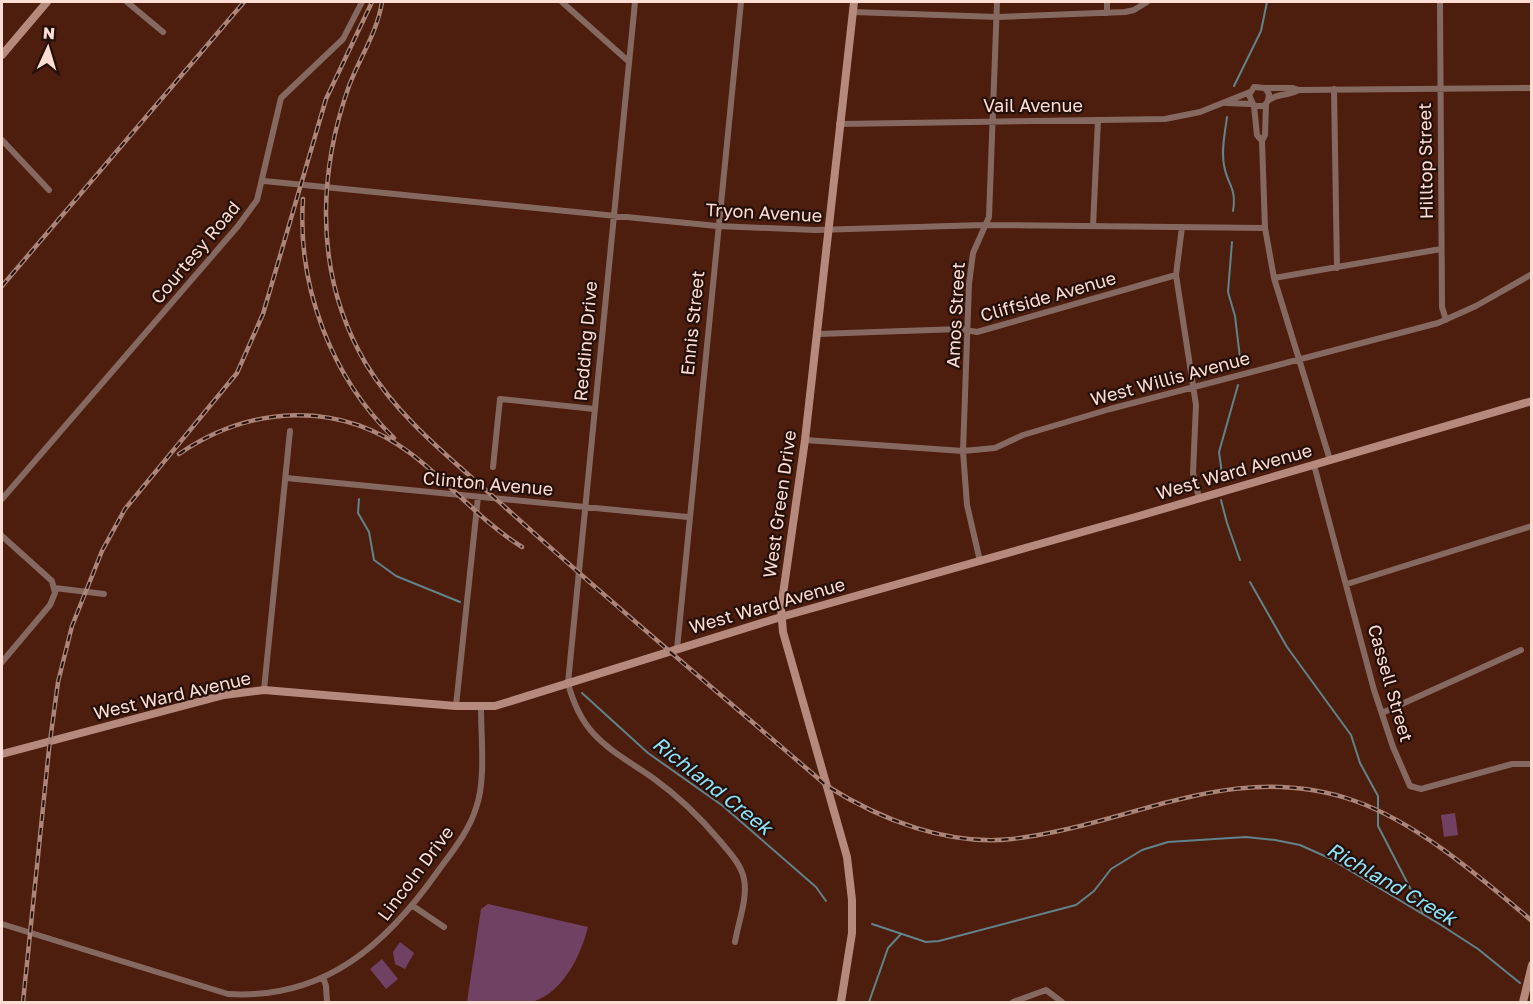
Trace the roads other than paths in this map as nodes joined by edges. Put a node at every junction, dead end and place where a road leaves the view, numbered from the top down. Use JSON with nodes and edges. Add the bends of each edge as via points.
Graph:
{"nodes":[{"id":1,"x":47,"y":2,"type":"edge"},
{"id":2,"x":127,"y":2,"type":"edge"},
{"id":3,"x":362,"y":2,"type":"edge"},
{"id":4,"x":562,"y":2,"type":"edge"},
{"id":5,"x":635,"y":2,"type":"edge"},
{"id":6,"x":741,"y":2,"type":"edge"},
{"id":7,"x":854,"y":2,"type":"edge"},
{"id":8,"x":997,"y":2,"type":"edge"},
{"id":9,"x":1107,"y":2,"type":"edge"},
{"id":10,"x":1147,"y":2,"type":"edge"},
{"id":11,"x":1440,"y":2,"type":"edge"},
{"id":12,"x":853,"y":12,"type":"junction"},
{"id":13,"x":1107,"y":13,"type":"junction"},
{"id":14,"x":997,"y":17,"type":"junction"},
{"id":15,"x":163,"y":32,"type":"dead end"},
{"id":16,"x":2,"y":55,"type":"edge"},
{"id":17,"x":627,"y":60,"type":"junction"},
{"id":18,"x":1264,"y":88,"type":"junction"},
{"id":19,"x":1532,"y":88,"type":"edge"},
{"id":20,"x":1334,"y":89,"type":"junction"},
{"id":21,"x":1439,"y":89,"type":"junction"},
{"id":22,"x":1299,"y":90,"type":"junction"},
{"id":23,"x":1250,"y":92,"type":"junction"},
{"id":24,"x":1226,"y":103,"type":"junction"},
{"id":25,"x":1267,"y":103,"type":"junction"},
{"id":26,"x":1253,"y":105,"type":"junction"},
{"id":27,"x":994,"y":120,"type":"junction"},
{"id":28,"x":1098,"y":120,"type":"junction"},
{"id":29,"x":838,"y":124,"type":"junction"},
{"id":30,"x":2,"y":140,"type":"edge"},
{"id":31,"x":1262,"y":141,"type":"junction"},
{"id":32,"x":264,"y":181,"type":"junction"},
{"id":33,"x":49,"y":190,"type":"dead end"},
{"id":34,"x":612,"y":214,"type":"junction"},
{"id":35,"x":984,"y":225,"type":"junction"},
{"id":36,"x":717,"y":226,"type":"junction"},
{"id":37,"x":1093,"y":226,"type":"junction"},
{"id":38,"x":1182,"y":227,"type":"junction"},
{"id":39,"x":1265,"y":228,"type":"junction"},
{"id":40,"x":828,"y":230,"type":"junction"},
{"id":41,"x":1441,"y":249,"type":"junction"},
{"id":42,"x":1336,"y":268,"type":"junction"},
{"id":43,"x":1532,"y":274,"type":"edge"},
{"id":44,"x":1176,"y":275,"type":"junction"},
{"id":45,"x":1274,"y":278,"type":"junction"},
{"id":46,"x":1446,"y":320,"type":"junction"},
{"id":47,"x":968,"y":330,"type":"junction"},
{"id":48,"x":818,"y":334,"type":"junction"},
{"id":49,"x":1297,"y":360,"type":"junction"},
{"id":50,"x":1193,"y":387,"type":"junction"},
{"id":51,"x":1532,"y":401,"type":"edge"},
{"id":52,"x":594,"y":409,"type":"junction"},
{"id":53,"x":290,"y":431,"type":"dead end"},
{"id":54,"x":805,"y":440,"type":"junction"},
{"id":55,"x":963,"y":451,"type":"junction"},
{"id":56,"x":1330,"y":460,"type":"junction"},
{"id":57,"x":1314,"y":465,"type":"junction"},
{"id":58,"x":493,"y":467,"type":"dead end"},
{"id":59,"x":286,"y":478,"type":"junction"},
{"id":60,"x":478,"y":497,"type":"junction"},
{"id":61,"x":1199,"y":498,"type":"junction"},
{"id":62,"x":2,"y":499,"type":"edge"},
{"id":63,"x":584,"y":507,"type":"junction"},
{"id":64,"x":688,"y":517,"type":"junction"},
{"id":65,"x":1532,"y":526,"type":"edge"},
{"id":66,"x":2,"y":536,"type":"edge"},
{"id":67,"x":980,"y":561,"type":"junction"},
{"id":68,"x":1347,"y":584,"type":"junction"},
{"id":69,"x":55,"y":588,"type":"junction"},
{"id":70,"x":104,"y":594,"type":"dead end"},
{"id":71,"x":781,"y":617,"type":"junction"},
{"id":72,"x":676,"y":649,"type":"junction"},
{"id":73,"x":1521,"y":650,"type":"dead end"},
{"id":74,"x":2,"y":662,"type":"edge"},
{"id":75,"x":568,"y":683,"type":"junction"},
{"id":76,"x":264,"y":690,"type":"junction"},
{"id":77,"x":456,"y":706,"type":"junction"},
{"id":78,"x":481,"y":708,"type":"junction"},
{"id":79,"x":1382,"y":713,"type":"junction"},
{"id":80,"x":2,"y":754,"type":"edge"},
{"id":81,"x":1532,"y":765,"type":"edge"},
{"id":82,"x":413,"y":906,"type":"junction"},
{"id":83,"x":2,"y":924,"type":"edge"},
{"id":84,"x":444,"y":927,"type":"dead end"},
{"id":85,"x":735,"y":942,"type":"dead end"},
{"id":86,"x":1532,"y":966,"type":"edge"},
{"id":87,"x":323,"y":977,"type":"junction"},
{"id":88,"x":327,"y":1002,"type":"edge"},
{"id":89,"x":841,"y":1002,"type":"edge"},
{"id":90,"x":1013,"y":1002,"type":"edge"},
{"id":91,"x":1062,"y":1002,"type":"edge"},
{"id":92,"x":1523,"y":1002,"type":"edge"}],
"edges":[{"from":1,"to":16,"type":"street"},
{"from":2,"to":15,"type":"street"},
{"from":3,"to":32,"type":"street","name":"Courtesy Road","via":[[343,39],[281,98]]},
{"from":4,"to":17,"type":"street"},
{"from":5,"to":17,"type":"street","name":"Redding Drive"},
{"from":6,"to":36,"type":"street","name":"Ennis Street"},
{"from":7,"to":12,"type":"street","name":"West Green Drive"},
{"from":8,"to":14,"type":"street","name":"Amos Street"},
{"from":9,"to":13,"type":"street"},
{"from":10,"to":13,"type":"street","via":[[1134,10]]},
{"from":11,"to":21,"type":"street","name":"Hilltop Street"},
{"from":12,"to":14,"type":"street"},
{"from":12,"to":29,"type":"street","name":"West Green Drive"},
{"from":13,"to":14,"type":"street"},
{"from":14,"to":27,"type":"street","name":"Amos Street"},
{"from":17,"to":34,"type":"street","name":"Redding Drive"},
{"from":18,"to":22,"type":"street"},
{"from":18,"to":23,"type":"street","via":[[1258,86]]},
{"from":18,"to":25,"type":"street","via":[[1269,94]]},
{"from":19,"to":21,"type":"street"},
{"from":20,"to":21,"type":"street"},
{"from":20,"to":22,"type":"street"},
{"from":20,"to":42,"type":"street"},
{"from":21,"to":41,"type":"street","name":"Hilltop Street"},
{"from":22,"to":25,"type":"street","via":[[1279,94]]},
{"from":23,"to":24,"type":"street","name":"Vail Avenue"},
{"from":23,"to":26,"type":"street"},
{"from":24,"to":26,"type":"street","name":"Vail Avenue"},
{"from":24,"to":28,"type":"street","name":"Vail Avenue","via":[[1165,119]]},
{"from":25,"to":26,"type":"street"},
{"from":25,"to":31,"type":"street"},
{"from":26,"to":31,"type":"street","via":[[1257,135]]},
{"from":27,"to":28,"type":"street","name":"Vail Avenue"},
{"from":27,"to":29,"type":"street","name":"Vail Avenue"},
{"from":27,"to":35,"type":"street","name":"Amos Street","via":[[989,217]]},
{"from":28,"to":37,"type":"street"},
{"from":29,"to":40,"type":"street","name":"West Green Drive"},
{"from":30,"to":33,"type":"street"},
{"from":31,"to":39,"type":"street"},
{"from":32,"to":34,"type":"street","name":"Tryon Avenue"},
{"from":32,"to":62,"type":"street","name":"Courtesy Road","via":[[257,200],[238,226]]},
{"from":34,"to":36,"type":"street","name":"Tryon Avenue"},
{"from":34,"to":52,"type":"street","name":"Redding Drive"},
{"from":35,"to":37,"type":"street","name":"Tryon Avenue"},
{"from":35,"to":40,"type":"street","name":"Tryon Avenue"},
{"from":35,"to":47,"type":"street","name":"Amos Street","via":[[973,253]]},
{"from":36,"to":40,"type":"street","name":"Tryon Avenue"},
{"from":36,"to":64,"type":"street","name":"Ennis Street"},
{"from":37,"to":38,"type":"street","name":"Tryon Avenue"},
{"from":38,"to":39,"type":"street","name":"Tryon Avenue"},
{"from":38,"to":44,"type":"street"},
{"from":39,"to":45,"type":"street"},
{"from":40,"to":48,"type":"street","name":"West Green Drive"},
{"from":41,"to":42,"type":"street"},
{"from":41,"to":46,"type":"street","name":"Hilltop Street","via":[[1442,307]]},
{"from":42,"to":45,"type":"street"},
{"from":43,"to":46,"type":"street","name":"West Willis Avenue"},
{"from":44,"to":47,"type":"street","name":"Cliffside Avenue","via":[[977,332]]},
{"from":44,"to":50,"type":"street"},
{"from":45,"to":49,"type":"street"},
{"from":46,"to":49,"type":"street","name":"West Willis Avenue"},
{"from":47,"to":48,"type":"street","name":"Cliffside Avenue"},
{"from":47,"to":55,"type":"street","name":"Amos Street"},
{"from":48,"to":54,"type":"street","name":"West Green Drive"},
{"from":49,"to":50,"type":"street","name":"West Willis Avenue"},
{"from":49,"to":56,"type":"street"},
{"from":50,"to":55,"type":"street","name":"West Willis Avenue","via":[[1050,427],[995,448]]},
{"from":50,"to":61,"type":"street","via":[[1197,420],[1193,473]]},
{"from":51,"to":56,"type":"street","name":"West Ward Avenue"},
{"from":52,"to":58,"type":"street","via":[[500,399]]},
{"from":52,"to":63,"type":"street","name":"Redding Drive"},
{"from":53,"to":59,"type":"street"},
{"from":54,"to":55,"type":"street","name":"West Willis Avenue"},
{"from":54,"to":71,"type":"street","name":"West Green Drive"},
{"from":55,"to":67,"type":"street","name":"Amos Street","via":[[967,505]]},
{"from":56,"to":57,"type":"street","name":"West Ward Avenue"},
{"from":57,"to":61,"type":"street","name":"West Ward Avenue"},
{"from":57,"to":68,"type":"street","name":"Cassell Street"},
{"from":59,"to":60,"type":"street","name":"Clinton Avenue"},
{"from":59,"to":76,"type":"street"},
{"from":60,"to":63,"type":"street","name":"Clinton Avenue"},
{"from":60,"to":77,"type":"street"},
{"from":61,"to":67,"type":"street","name":"West Ward Avenue"},
{"from":63,"to":64,"type":"street","name":"Clinton Avenue"},
{"from":63,"to":75,"type":"street","name":"Redding Drive"},
{"from":64,"to":72,"type":"street","name":"Ennis Street"},
{"from":65,"to":68,"type":"street"},
{"from":66,"to":69,"type":"street","via":[[44,573]]},
{"from":67,"to":71,"type":"street","name":"West Ward Avenue"},
{"from":68,"to":79,"type":"street","name":"Cassell Street"},
{"from":69,"to":70,"type":"street"},
{"from":69,"to":74,"type":"street","via":[[50,605]]},
{"from":71,"to":72,"type":"street","name":"West Ward Avenue"},
{"from":71,"to":89,"type":"street","name":"West Green Drive","via":[[847,857],[852,933]]},
{"from":72,"to":75,"type":"street","name":"West Ward Avenue"},
{"from":73,"to":79,"type":"street"},
{"from":75,"to":78,"type":"street","name":"West Ward Avenue"},
{"from":75,"to":85,"type":"street","via":[[572,699],[592,734],[684,802],[711,829],[740,868],[744,893]]},
{"from":76,"to":77,"type":"street","name":"West Ward Avenue"},
{"from":76,"to":80,"type":"street","name":"West Ward Avenue","via":[[224,696]]},
{"from":77,"to":78,"type":"street","name":"West Ward Avenue"},
{"from":78,"to":82,"type":"street","name":"Lincoln Drive","via":[[477,808]]},
{"from":79,"to":81,"type":"street","name":"Cassell Street","via":[[1406,778],[1416,789],[1512,764]]},
{"from":82,"to":84,"type":"street"},
{"from":82,"to":87,"type":"street","name":"Lincoln Drive","via":[[386,936]]},
{"from":83,"to":87,"type":"street","name":"Lincoln Drive","via":[[228,994],[289,990]]},
{"from":86,"to":92,"type":"street"},
{"from":87,"to":88,"type":"street"},
{"from":90,"to":91,"type":"street","via":[[1047,990]]}]}
